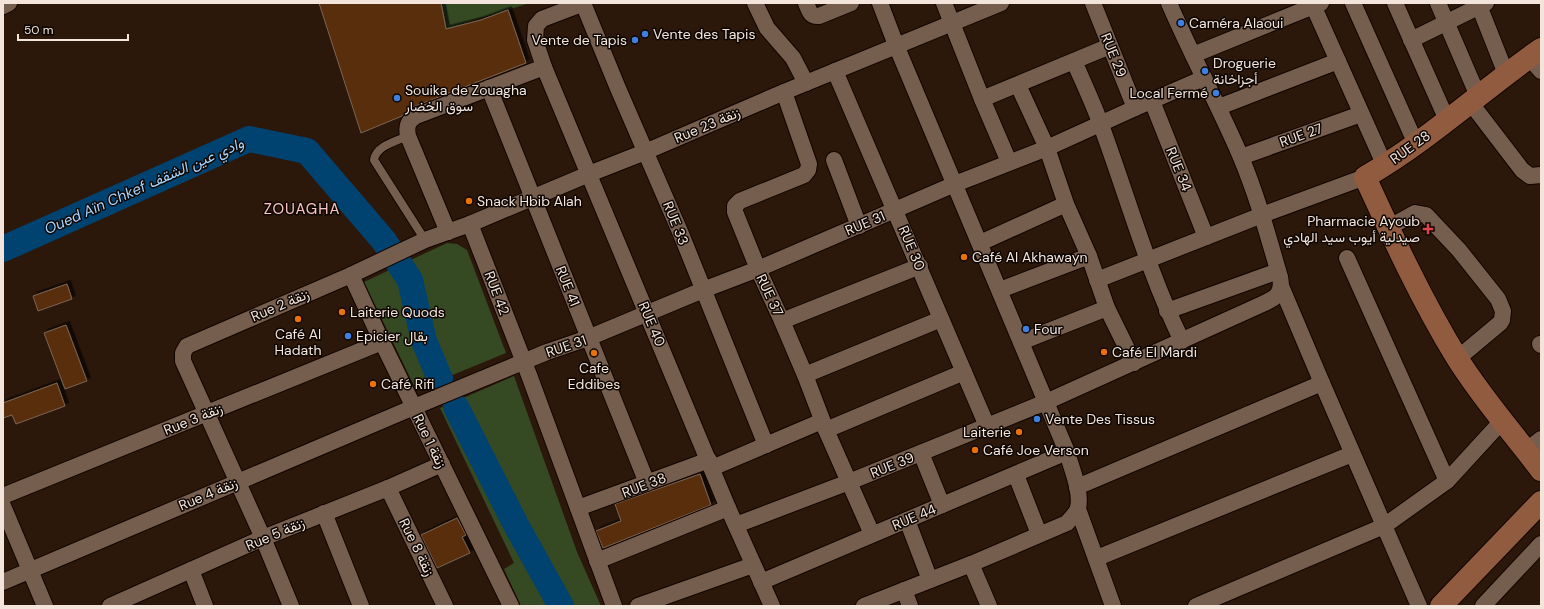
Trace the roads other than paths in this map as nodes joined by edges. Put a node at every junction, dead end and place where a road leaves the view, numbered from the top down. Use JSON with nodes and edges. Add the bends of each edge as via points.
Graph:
{"nodes":[{"id":1,"x":9,"y":3,"type":"edge"},
{"id":2,"x":584,"y":3,"type":"edge"},
{"id":3,"x":755,"y":3,"type":"edge"},
{"id":4,"x":806,"y":3,"type":"edge"},
{"id":5,"x":851,"y":3,"type":"edge"},
{"id":6,"x":880,"y":3,"type":"edge"},
{"id":7,"x":944,"y":3,"type":"edge"},
{"id":8,"x":1001,"y":3,"type":"edge"},
{"id":9,"x":1093,"y":3,"type":"edge"},
{"id":10,"x":1354,"y":3,"type":"edge"},
{"id":11,"x":1395,"y":3,"type":"edge"},
{"id":12,"x":1438,"y":3,"type":"edge"},
{"id":13,"x":1172,"y":4,"type":"edge"},
{"id":14,"x":1315,"y":4,"type":"edge"},
{"id":15,"x":1481,"y":4,"type":"edge"},
{"id":16,"x":3,"y":6,"type":"edge"},
{"id":17,"x":1446,"y":22,"type":"junction"},
{"id":18,"x":951,"y":23,"type":"junction"},
{"id":19,"x":1411,"y":40,"type":"junction"},
{"id":20,"x":896,"y":45,"type":"junction"},
{"id":21,"x":1110,"y":46,"type":"junction"},
{"id":22,"x":1193,"y":55,"type":"junction"},
{"id":23,"x":1537,"y":59,"type":"edge"},
{"id":24,"x":1074,"y":61,"type":"junction"},
{"id":25,"x":1338,"y":61,"type":"junction"},
{"id":26,"x":544,"y":67,"type":"junction"},
{"id":27,"x":835,"y":71,"type":"junction"},
{"id":28,"x":1506,"y":74,"type":"junction"},
{"id":29,"x":1204,"y":78,"type":"junction"},
{"id":30,"x":806,"y":83,"type":"junction"},
{"id":31,"x":1018,"y":84,"type":"junction"},
{"id":32,"x":489,"y":88,"type":"junction"},
{"id":33,"x":784,"y":92,"type":"junction"},
{"id":34,"x":982,"y":99,"type":"junction"},
{"id":35,"x":1474,"y":99,"type":"junction"},
{"id":36,"x":1152,"y":101,"type":"junction"},
{"id":37,"x":1219,"y":107,"type":"junction"},
{"id":38,"x":1135,"y":108,"type":"junction"},
{"id":39,"x":1361,"y":114,"type":"junction"},
{"id":40,"x":1447,"y":120,"type":"junction"},
{"id":41,"x":1101,"y":124,"type":"junction"},
{"id":42,"x":408,"y":136,"type":"junction"},
{"id":43,"x":1416,"y":144,"type":"junction"},
{"id":44,"x":1047,"y":148,"type":"junction"},
{"id":45,"x":645,"y":152,"type":"junction"},
{"id":46,"x":1241,"y":157,"type":"junction"},
{"id":47,"x":834,"y":160,"type":"dead end"},
{"id":48,"x":1009,"y":162,"type":"junction"},
{"id":49,"x":1385,"y":166,"type":"junction"},
{"id":50,"x":589,"y":174,"type":"junction"},
{"id":51,"x":1541,"y":175,"type":"edge"},
{"id":52,"x":1365,"y":177,"type":"junction"},
{"id":53,"x":955,"y":184,"type":"junction"},
{"id":54,"x":533,"y":198,"type":"junction"},
{"id":55,"x":1066,"y":204,"type":"junction"},
{"id":56,"x":896,"y":210,"type":"junction"},
{"id":57,"x":1262,"y":215,"type":"junction"},
{"id":58,"x":470,"y":224,"type":"junction"},
{"id":59,"x":859,"y":226,"type":"junction"},
{"id":60,"x":1388,"y":228,"type":"junction"},
{"id":61,"x":448,"y":232,"type":"junction"},
{"id":62,"x":1206,"y":237,"type":"junction"},
{"id":63,"x":419,"y":243,"type":"junction"},
{"id":64,"x":980,"y":243,"type":"junction"},
{"id":65,"x":1089,"y":256,"type":"junction"},
{"id":66,"x":1347,"y":258,"type":"dead end"},
{"id":67,"x":381,"y":260,"type":"joint"},
{"id":68,"x":1147,"y":261,"type":"junction"},
{"id":69,"x":920,"y":266,"type":"junction"},
{"id":70,"x":758,"y":269,"type":"junction"},
{"id":71,"x":351,"y":275,"type":"junction"},
{"id":72,"x":1280,"y":278,"type":"junction"},
{"id":73,"x":1097,"y":280,"type":"junction"},
{"id":74,"x":703,"y":290,"type":"junction"},
{"id":75,"x":1000,"y":290,"type":"junction"},
{"id":76,"x":1107,"y":308,"type":"junction"},
{"id":77,"x":1167,"y":311,"type":"junction"},
{"id":78,"x":648,"y":314,"type":"junction"},
{"id":79,"x":941,"y":319,"type":"junction"},
{"id":80,"x":782,"y":321,"type":"junction"},
{"id":81,"x":588,"y":338,"type":"junction"},
{"id":82,"x":1182,"y":341,"type":"junction"},
{"id":83,"x":382,"y":342,"type":"junction"},
{"id":84,"x":1021,"y":342,"type":"junction"},
{"id":85,"x":1457,"y":359,"type":"junction"},
{"id":86,"x":524,"y":361,"type":"junction"},
{"id":87,"x":1134,"y":362,"type":"junction"},
{"id":88,"x":964,"y":372,"type":"junction"},
{"id":89,"x":805,"y":375,"type":"junction"},
{"id":90,"x":1322,"y":383,"type":"junction"},
{"id":91,"x":1046,"y":402,"type":"junction"},
{"id":92,"x":414,"y":407,"type":"junction"},
{"id":93,"x":206,"y":414,"type":"junction"},
{"id":94,"x":1502,"y":421,"type":"junction"},
{"id":95,"x":824,"y":425,"type":"junction"},
{"id":96,"x":987,"y":426,"type":"junction"},
{"id":97,"x":766,"y":444,"type":"junction"},
{"id":98,"x":1534,"y":445,"type":"edge"},
{"id":99,"x":1067,"y":452,"type":"junction"},
{"id":100,"x":921,"y":453,"type":"junction"},
{"id":101,"x":1352,"y":454,"type":"junction"},
{"id":102,"x":442,"y":464,"type":"junction"},
{"id":103,"x":710,"y":464,"type":"junction"},
{"id":104,"x":1541,"y":470,"type":"edge"},
{"id":105,"x":1016,"y":475,"type":"junction"},
{"id":106,"x":237,"y":481,"type":"junction"},
{"id":107,"x":1447,"y":481,"type":"junction"},
{"id":108,"x":849,"y":482,"type":"junction"},
{"id":109,"x":647,"y":483,"type":"junction"},
{"id":110,"x":1077,"y":487,"type":"junction"},
{"id":111,"x":388,"y":488,"type":"junction"},
{"id":112,"x":3,"y":496,"type":"edge"},
{"id":113,"x":1541,"y":502,"type":"edge"},
{"id":114,"x":942,"y":505,"type":"junction"},
{"id":115,"x":3,"y":506,"type":"edge"},
{"id":116,"x":578,"y":508,"type":"junction"},
{"id":117,"x":728,"y":508,"type":"junction"},
{"id":118,"x":1078,"y":509,"type":"junction"},
{"id":119,"x":324,"y":513,"type":"junction"},
{"id":120,"x":907,"y":520,"type":"junction"},
{"id":121,"x":736,"y":525,"type":"junction"},
{"id":122,"x":1384,"y":526,"type":"junction"},
{"id":123,"x":872,"y":534,"type":"junction"},
{"id":124,"x":1040,"y":534,"type":"junction"},
{"id":125,"x":263,"y":538,"type":"junction"},
{"id":126,"x":1541,"y":544,"type":"edge"},
{"id":127,"x":1097,"y":558,"type":"junction"},
{"id":128,"x":597,"y":561,"type":"junction"},
{"id":129,"x":971,"y":564,"type":"junction"},
{"id":130,"x":753,"y":565,"type":"junction"},
{"id":131,"x":191,"y":570,"type":"junction"},
{"id":132,"x":30,"y":571,"type":"junction"},
{"id":133,"x":930,"y":580,"type":"junction"},
{"id":134,"x":3,"y":582,"type":"edge"},
{"id":135,"x":761,"y":582,"type":"junction"},
{"id":136,"x":904,"y":590,"type":"junction"},
{"id":137,"x":117,"y":604,"type":"edge"},
{"id":138,"x":505,"y":604,"type":"edge"},
{"id":139,"x":44,"y":606,"type":"edge"},
{"id":140,"x":205,"y":606,"type":"edge"},
{"id":141,"x":291,"y":606,"type":"edge"},
{"id":142,"x":361,"y":606,"type":"edge"},
{"id":143,"x":445,"y":606,"type":"edge"},
{"id":144,"x":614,"y":606,"type":"edge"},
{"id":145,"x":638,"y":606,"type":"edge"},
{"id":146,"x":772,"y":606,"type":"edge"},
{"id":147,"x":864,"y":606,"type":"edge"},
{"id":148,"x":910,"y":606,"type":"edge"},
{"id":149,"x":989,"y":606,"type":"edge"},
{"id":150,"x":1113,"y":606,"type":"edge"},
{"id":151,"x":1196,"y":606,"type":"edge"},
{"id":152,"x":1419,"y":606,"type":"edge"},
{"id":153,"x":1441,"y":606,"type":"edge"},
{"id":154,"x":1483,"y":606,"type":"edge"}],
"edges":[{"from":1,"to":16,"type":"street"},
{"from":2,"to":26,"type":"street","name":"RUE 40","via":[[542,19],[536,26],[535,40]]},
{"from":2,"to":45,"type":"street","name":"RUE 33"},
{"from":3,"to":30,"type":"street","via":[[767,28],[793,58]]},
{"from":4,"to":5,"type":"street","via":[[814,16]]},
{"from":6,"to":20,"type":"street"},
{"from":7,"to":18,"type":"street"},
{"from":8,"to":18,"type":"street","name":"Rue 23 زنقة"},
{"from":9,"to":21,"type":"street","name":"RUE 29"},
{"from":10,"to":43,"type":"street"},
{"from":11,"to":19,"type":"street"},
{"from":12,"to":17,"type":"street"},
{"from":13,"to":22,"type":"street"},
{"from":14,"to":22,"type":"street"},
{"from":14,"to":25,"type":"street"},
{"from":15,"to":17,"type":"street"},
{"from":15,"to":28,"type":"street"},
{"from":17,"to":19,"type":"street"},
{"from":17,"to":35,"type":"street"},
{"from":18,"to":20,"type":"street","name":"Rue 23 زنقة"},
{"from":18,"to":34,"type":"street"},
{"from":19,"to":40,"type":"street"},
{"from":20,"to":27,"type":"street","name":"Rue 23 زنقة"},
{"from":20,"to":53,"type":"street"},
{"from":21,"to":24,"type":"street"},
{"from":21,"to":38,"type":"street","name":"RUE 29"},
{"from":22,"to":29,"type":"street"},
{"from":23,"to":28,"type":"street","name":"RUE 28"},
{"from":24,"to":31,"type":"street"},
{"from":24,"to":41,"type":"street"},
{"from":25,"to":37,"type":"street"},
{"from":25,"to":39,"type":"street"},
{"from":26,"to":32,"type":"street"},
{"from":26,"to":50,"type":"street","name":"RUE 40"},
{"from":27,"to":30,"type":"street","name":"Rue 23 زنقة"},
{"from":27,"to":56,"type":"street","name":"RUE 30"},
{"from":28,"to":35,"type":"street","name":"RUE 28"},
{"from":29,"to":36,"type":"street","name":"RUE 31"},
{"from":29,"to":37,"type":"street"},
{"from":30,"to":33,"type":"street","name":"Rue 23 زنقة"},
{"from":31,"to":34,"type":"street"},
{"from":31,"to":44,"type":"street"},
{"from":32,"to":42,"type":"street","via":[[412,118],[407,126]]},
{"from":32,"to":54,"type":"street","name":"RUE 41"},
{"from":33,"to":45,"type":"street","name":"Rue 23 زنقة"},
{"from":33,"to":70,"type":"street","name":"RUE 37","via":[[809,167],[804,175],[737,203],[735,212]]},
{"from":34,"to":48,"type":"street"},
{"from":35,"to":40,"type":"street","name":"RUE 28"},
{"from":35,"to":51,"type":"street","via":[[1522,170],[1530,176]]},
{"from":36,"to":38,"type":"street","name":"RUE 31"},
{"from":36,"to":62,"type":"street","name":"RUE 34"},
{"from":37,"to":46,"type":"street"},
{"from":38,"to":41,"type":"street","name":"RUE 31"},
{"from":39,"to":46,"type":"street","name":"RUE 27"},
{"from":39,"to":49,"type":"street"},
{"from":40,"to":43,"type":"street","name":"RUE 28"},
{"from":41,"to":44,"type":"street","name":"RUE 31"},
{"from":41,"to":68,"type":"street"},
{"from":42,"to":61,"type":"street"},
{"from":42,"to":63,"type":"lane","via":[[379,149],[374,160]]},
{"from":43,"to":49,"type":"street","name":"RUE 28"},
{"from":44,"to":48,"type":"street","name":"RUE 31"},
{"from":44,"to":55,"type":"street"},
{"from":45,"to":50,"type":"street","name":"Rue 23 زنقة"},
{"from":45,"to":74,"type":"street","name":"RUE 33"},
{"from":46,"to":57,"type":"street"},
{"from":47,"to":59,"type":"street"},
{"from":48,"to":53,"type":"street","name":"RUE 31"},
{"from":49,"to":52,"type":"street","name":"RUE 28"},
{"from":50,"to":54,"type":"street","name":"Rue 23 زنقة"},
{"from":50,"to":78,"type":"street","name":"RUE 40"},
{"from":52,"to":57,"type":"street","name":"RUE 28"},
{"from":52,"to":60,"type":"street"},
{"from":53,"to":56,"type":"street","name":"RUE 31"},
{"from":53,"to":64,"type":"street"},
{"from":54,"to":58,"type":"street","name":"Rue 23 زنقة"},
{"from":54,"to":81,"type":"street","name":"RUE 41"},
{"from":55,"to":64,"type":"street"},
{"from":55,"to":65,"type":"street"},
{"from":56,"to":59,"type":"street","name":"RUE 31"},
{"from":56,"to":69,"type":"street","name":"RUE 30"},
{"from":57,"to":62,"type":"street","name":"RUE 28"},
{"from":57,"to":72,"type":"street"},
{"from":58,"to":61,"type":"street","name":"Rue 23 زنقة"},
{"from":58,"to":86,"type":"street","name":"RUE 42"},
{"from":59,"to":70,"type":"street","name":"RUE 31"},
{"from":60,"to":85,"type":"street"},
{"from":60,"to":85,"type":"street","via":[[1411,215],[1426,215],[1459,250],[1501,303],[1503,314],[1500,324]]},
{"from":61,"to":63,"type":"street","name":"Rue 23 زنقة"},
{"from":62,"to":68,"type":"street","name":"RUE 28"},
{"from":63,"to":67,"type":"street","name":"Rue 23 زنقة"},
{"from":64,"to":75,"type":"street"},
{"from":65,"to":73,"type":"street"},
{"from":65,"to":75,"type":"street"},
{"from":66,"to":107,"type":"street"},
{"from":67,"to":71,"type":"street","name":"Rue 2 زنقة"},
{"from":68,"to":73,"type":"street","name":"RUE 28"},
{"from":68,"to":77,"type":"street"},
{"from":69,"to":79,"type":"street","name":"RUE 30"},
{"from":69,"to":80,"type":"street"},
{"from":70,"to":74,"type":"street","name":"RUE 31"},
{"from":70,"to":80,"type":"street","name":"RUE 37"},
{"from":71,"to":83,"type":"street","name":"Rue 1 زنقة"},
{"from":71,"to":93,"type":"street","name":"Rue 2 زنقة","via":[[190,344],[182,354],[182,361]]},
{"from":72,"to":77,"type":"street"},
{"from":72,"to":82,"type":"street","name":"RUE 39","via":[[1279,293],[1275,298]]},
{"from":72,"to":90,"type":"street"},
{"from":73,"to":76,"type":"street"},
{"from":74,"to":78,"type":"street","name":"RUE 31"},
{"from":74,"to":97,"type":"street","name":"RUE 33"},
{"from":75,"to":84,"type":"street"},
{"from":76,"to":84,"type":"street"},
{"from":76,"to":87,"type":"street"},
{"from":77,"to":82,"type":"street"},
{"from":78,"to":81,"type":"street","name":"RUE 31"},
{"from":78,"to":103,"type":"street","name":"RUE 40"},
{"from":79,"to":88,"type":"street","name":"RUE 30"},
{"from":79,"to":89,"type":"street"},
{"from":80,"to":89,"type":"street","name":"RUE 37"},
{"from":81,"to":86,"type":"street","name":"RUE 31"},
{"from":81,"to":109,"type":"street","name":"RUE 41"},
{"from":82,"to":87,"type":"street","name":"RUE 39"},
{"from":83,"to":92,"type":"street","name":"Rue 1 زنقة"},
{"from":83,"to":93,"type":"street","name":"Rue 3 زنقة"},
{"from":84,"to":91,"type":"street"},
{"from":85,"to":94,"type":"street"},
{"from":86,"to":92,"type":"street","name":"RUE 31"},
{"from":86,"to":116,"type":"street","name":"RUE 42"},
{"from":87,"to":91,"type":"street","name":"RUE 39"},
{"from":88,"to":95,"type":"street","name":"RUE 38"},
{"from":88,"to":96,"type":"street","name":"RUE 30"},
{"from":89,"to":95,"type":"street","name":"RUE 37"},
{"from":90,"to":101,"type":"street"},
{"from":90,"to":110,"type":"street"},
{"from":91,"to":96,"type":"street","name":"RUE 39"},
{"from":91,"to":99,"type":"street"},
{"from":92,"to":102,"type":"street","name":"Rue 1 زنقة"},
{"from":92,"to":106,"type":"street","name":"Rue 4 زنقة"},
{"from":93,"to":106,"type":"street"},
{"from":93,"to":112,"type":"street","name":"Rue 3 زنقة"},
{"from":94,"to":98,"type":"street"},
{"from":94,"to":107,"type":"street"},
{"from":95,"to":97,"type":"street","name":"RUE 38"},
{"from":95,"to":108,"type":"street","name":"RUE 37"},
{"from":96,"to":100,"type":"street","name":"RUE 39"},
{"from":97,"to":103,"type":"street","name":"RUE 38"},
{"from":98,"to":104,"type":"street"},
{"from":99,"to":105,"type":"street","name":"RUE 44"},
{"from":99,"to":110,"type":"street"},
{"from":100,"to":108,"type":"street","name":"RUE 39"},
{"from":100,"to":114,"type":"street"},
{"from":101,"to":122,"type":"street"},
{"from":101,"to":127,"type":"street"},
{"from":102,"to":111,"type":"street","name":"Rue 5 زنقة"},
{"from":102,"to":138,"type":"street","name":"Rue 1 زنقة"},
{"from":103,"to":109,"type":"street","name":"RUE 38"},
{"from":103,"to":117,"type":"street","name":"RUE 40"},
{"from":105,"to":114,"type":"street","name":"RUE 44"},
{"from":105,"to":124,"type":"street"},
{"from":106,"to":125,"type":"street"},
{"from":106,"to":132,"type":"street","name":"Rue 4 زنقة"},
{"from":107,"to":122,"type":"street"},
{"from":108,"to":121,"type":"street","name":"RUE 39"},
{"from":108,"to":123,"type":"street","name":"RUE 37"},
{"from":109,"to":116,"type":"street","name":"RUE 38"},
{"from":110,"to":118,"type":"street"},
{"from":111,"to":119,"type":"street","name":"Rue 5 زنقة"},
{"from":111,"to":143,"type":"street","name":"Rue 8 زنقة"},
{"from":113,"to":153,"type":"street"},
{"from":114,"to":120,"type":"street","name":"RUE 44"},
{"from":115,"to":132,"type":"street"},
{"from":116,"to":128,"type":"street","name":"RUE 42"},
{"from":117,"to":121,"type":"street","name":"RUE 40"},
{"from":117,"to":128,"type":"street"},
{"from":118,"to":124,"type":"street","via":[[1067,523]]},
{"from":118,"to":127,"type":"street"},
{"from":119,"to":125,"type":"street","name":"Rue 5 زنقة"},
{"from":119,"to":142,"type":"street"},
{"from":120,"to":123,"type":"street","name":"RUE 44"},
{"from":120,"to":133,"type":"street"},
{"from":121,"to":130,"type":"street","name":"RUE 40"},
{"from":122,"to":151,"type":"street"},
{"from":122,"to":152,"type":"street"},
{"from":123,"to":135,"type":"street","name":"RUE 44"},
{"from":124,"to":129,"type":"street"},
{"from":125,"to":131,"type":"street","name":"Rue 5 زنقة"},
{"from":125,"to":141,"type":"street"},
{"from":126,"to":154,"type":"street"},
{"from":127,"to":150,"type":"street"},
{"from":128,"to":144,"type":"street","name":"RUE 42"},
{"from":129,"to":133,"type":"street"},
{"from":129,"to":149,"type":"street"},
{"from":130,"to":135,"type":"street","name":"RUE 40"},
{"from":130,"to":145,"type":"street"},
{"from":131,"to":137,"type":"street","name":"Rue 5 زنقة"},
{"from":131,"to":140,"type":"street"},
{"from":132,"to":134,"type":"street","name":"Rue 4 زنقة"},
{"from":132,"to":139,"type":"street"},
{"from":133,"to":136,"type":"street"},
{"from":135,"to":146,"type":"street","name":"RUE 40"},
{"from":136,"to":147,"type":"street"},
{"from":136,"to":148,"type":"street"}]}
